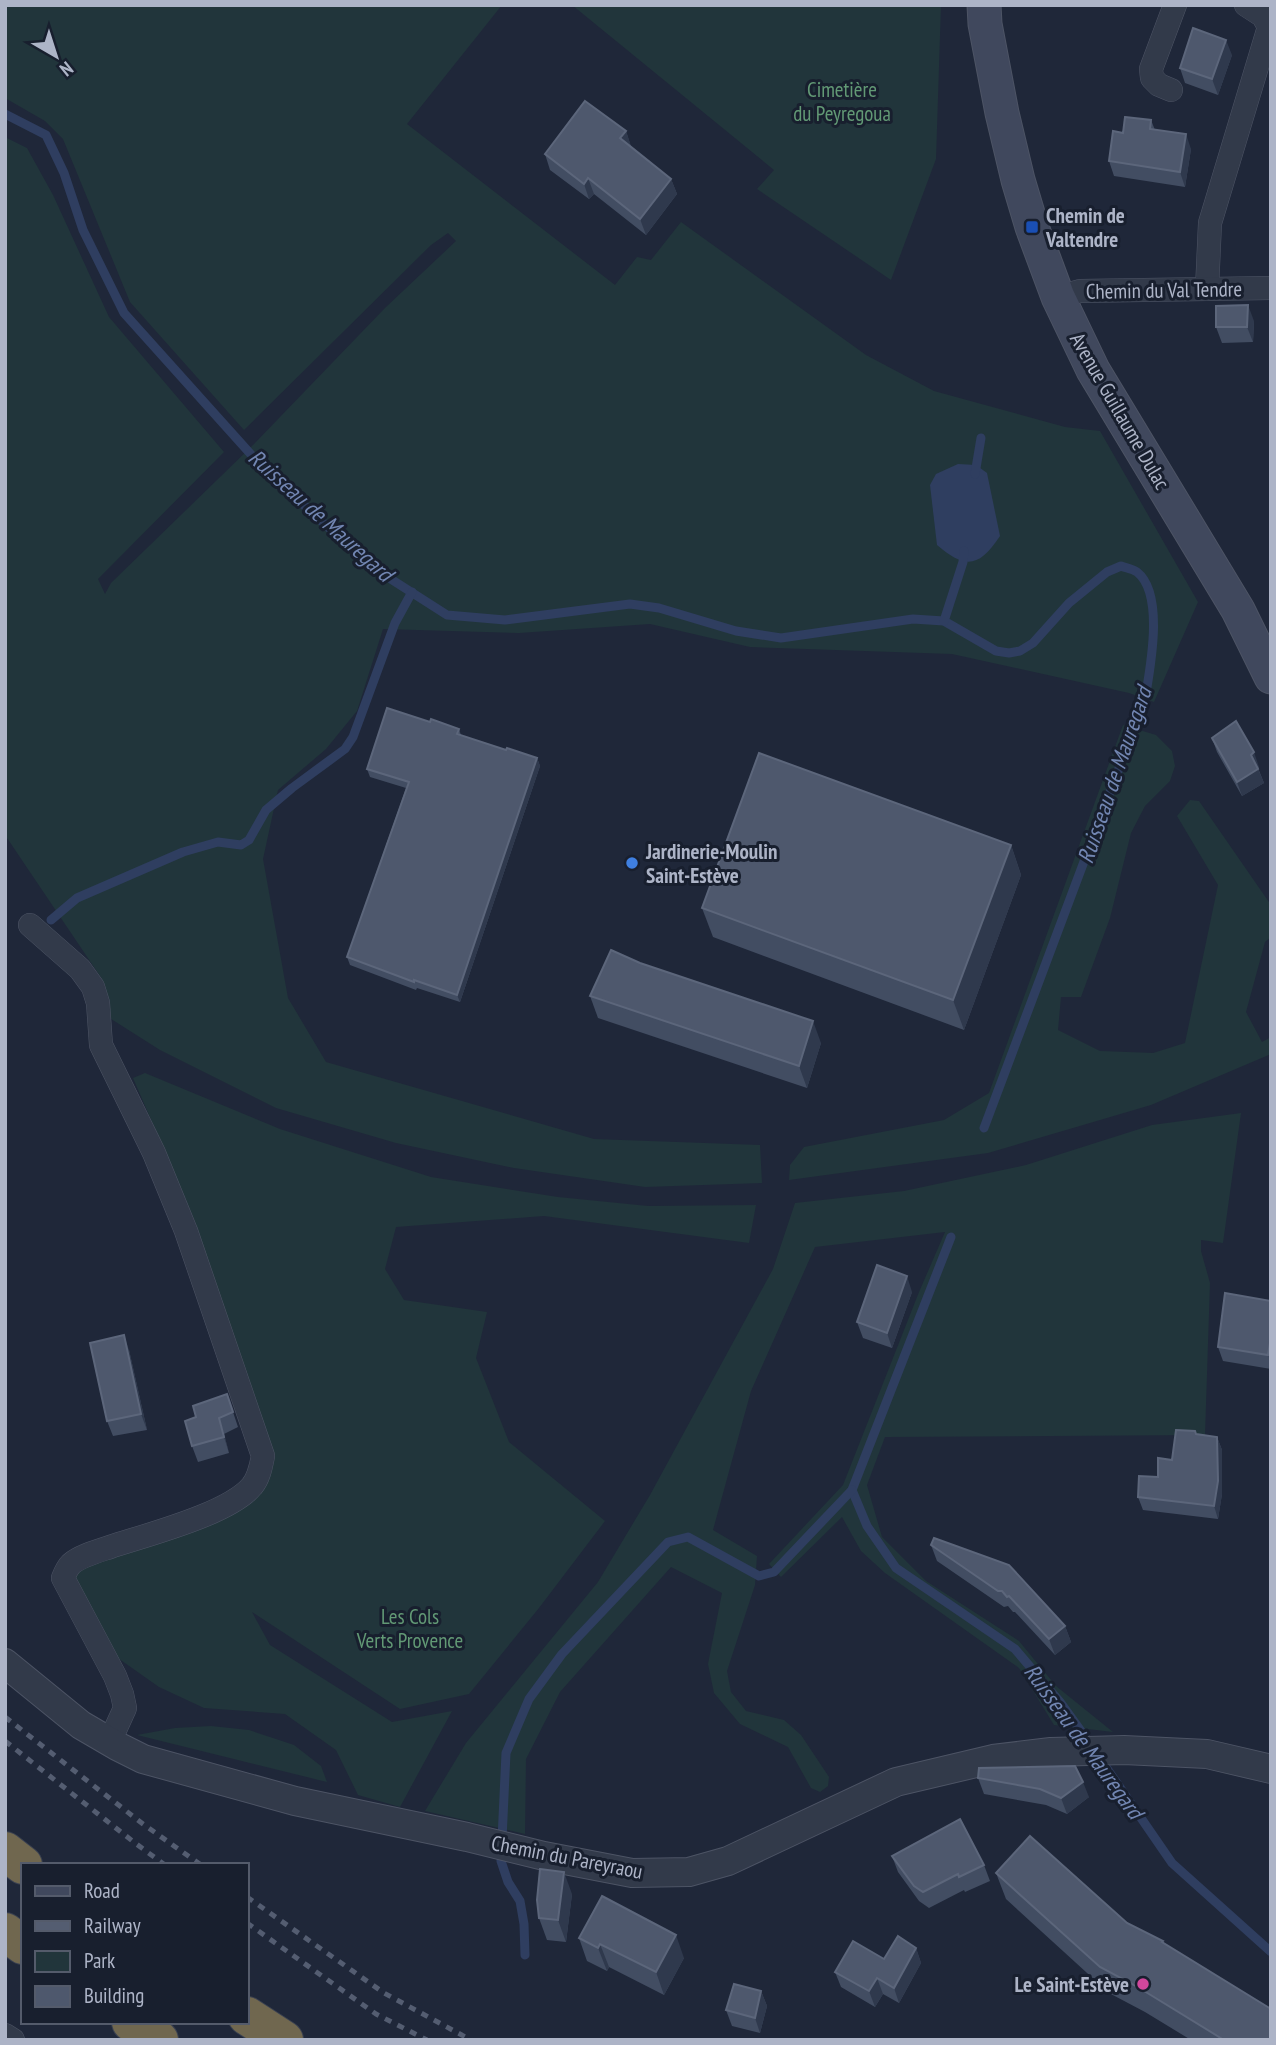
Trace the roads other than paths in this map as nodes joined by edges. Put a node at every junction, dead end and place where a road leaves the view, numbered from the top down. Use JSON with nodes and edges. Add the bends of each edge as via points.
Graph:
{"nodes":[{"id":1,"x":984,"y":5,"type":"edge"},
{"id":2,"x":1175,"y":5,"type":"edge"},
{"id":3,"x":1246,"y":5,"type":"edge"},
{"id":4,"x":1171,"y":90,"type":"dead end"},
{"id":5,"x":1271,"y":288,"type":"edge"},
{"id":6,"x":1207,"y":289,"type":"junction"},
{"id":7,"x":1058,"y":297,"type":"junction"},
{"id":8,"x":1271,"y":677,"type":"edge"},
{"id":9,"x":30,"y":925,"type":"dead end"},
{"id":10,"x":5,"y":1663,"type":"edge"},
{"id":11,"x":110,"y":1741,"type":"junction"},
{"id":12,"x":1271,"y":1769,"type":"edge"},
{"id":13,"x":5,"y":1851,"type":"edge"},
{"id":14,"x":21,"y":1863,"type":"edge"},
{"id":15,"x":5,"y":1932,"type":"edge"},
{"id":16,"x":21,"y":1944,"type":"edge"},
{"id":17,"x":248,"y":2017,"type":"edge"},
{"id":18,"x":134,"y":2024,"type":"edge"},
{"id":19,"x":5,"y":2035,"type":"edge"},
{"id":20,"x":13,"y":2040,"type":"edge"},
{"id":21,"x":159,"y":2040,"type":"edge"},
{"id":22,"x":284,"y":2040,"type":"edge"}],
"edges":[{"from":1,"to":7,"type":"main road","name":"Avenue Guillaume Dulac","via":[[1018,180]]},
{"from":2,"to":4,"type":"street","via":[[1151,69],[1152,78]]},
{"from":3,"to":6,"type":"street","via":[[1263,16],[1269,27],[1210,223]]},
{"from":5,"to":6,"type":"street","name":"Chemin du Val Tendre"},
{"from":6,"to":7,"type":"street","name":"Chemin du Val Tendre","via":[[1080,291]]},
{"from":7,"to":8,"type":"main road","name":"Avenue Guillaume Dulac","via":[[1093,370],[1238,610]]},
{"from":9,"to":11,"type":"street","via":[[80,969],[93,987],[101,1045],[155,1153],[186,1231],[263,1456],[255,1481],[230,1504],[103,1549],[72,1563],[66,1571],[64,1578],[122,1694],[125,1708]]},
{"from":10,"to":11,"type":"street","name":"Chemin du Pareyraou","via":[[81,1725]]},
{"from":11,"to":12,"type":"street","name":"Chemin du Pareyraou","via":[[144,1759],[295,1801],[632,1873],[689,1872],[728,1861],[896,1782],[993,1759],[1124,1750],[1207,1754]]},
{"from":13,"to":14,"type":"highway"},
{"from":15,"to":16,"type":"highway"},
{"from":17,"to":22,"type":"highway"},
{"from":18,"to":21,"type":"highway"},
{"from":19,"to":20,"type":"street"}]}
